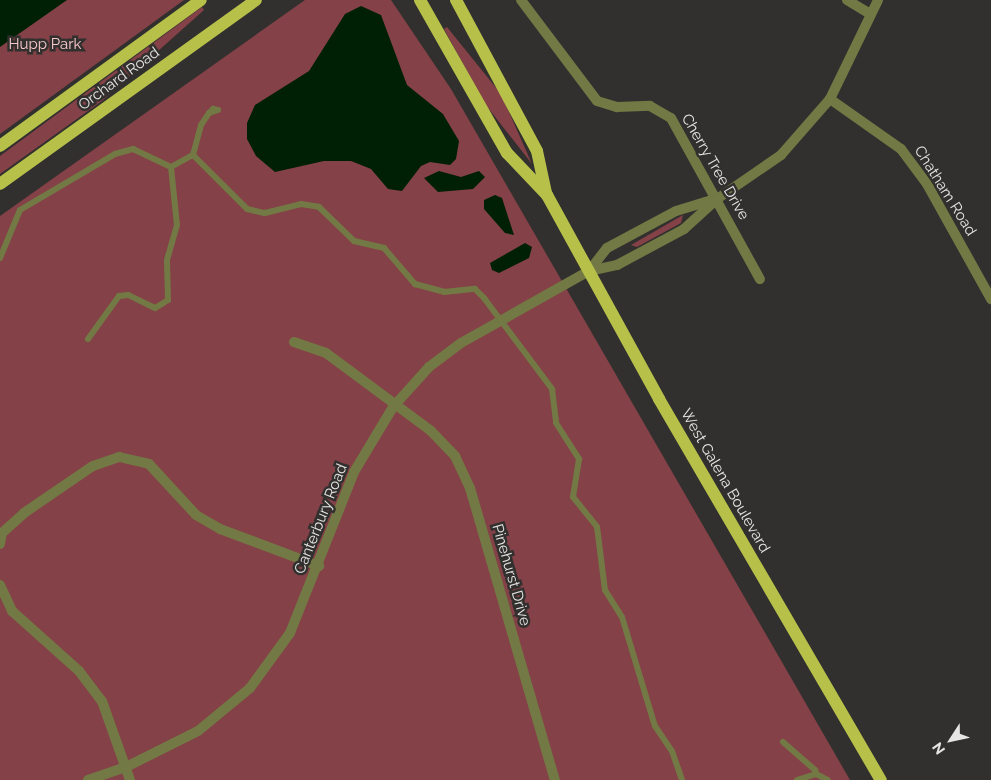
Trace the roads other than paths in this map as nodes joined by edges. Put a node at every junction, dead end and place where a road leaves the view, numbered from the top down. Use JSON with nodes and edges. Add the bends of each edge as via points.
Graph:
{"nodes":[{"id":1,"x":201,"y":0,"type":"edge"},
{"id":2,"x":256,"y":0,"type":"edge"},
{"id":3,"x":420,"y":0,"type":"edge"},
{"id":4,"x":456,"y":0,"type":"edge"},
{"id":5,"x":521,"y":0,"type":"edge"},
{"id":6,"x":847,"y":0,"type":"edge"},
{"id":7,"x":878,"y":0,"type":"edge"},
{"id":8,"x":869,"y":13,"type":"junction"},
{"id":9,"x":830,"y":99,"type":"junction"},
{"id":10,"x":209,"y":113,"type":"dead end"},
{"id":11,"x":0,"y":146,"type":"edge"},
{"id":12,"x":193,"y":155,"type":"junction"},
{"id":13,"x":171,"y":166,"type":"junction"},
{"id":14,"x":0,"y":184,"type":"edge"},
{"id":15,"x":547,"y":195,"type":"junction"},
{"id":16,"x":717,"y":199,"type":"junction"},
{"id":17,"x":0,"y":258,"type":"edge"},
{"id":18,"x":589,"y":271,"type":"junction"},
{"id":19,"x":760,"y":279,"type":"dead end"},
{"id":20,"x":991,"y":299,"type":"edge"},
{"id":21,"x":500,"y":321,"type":"junction"},
{"id":22,"x":88,"y":339,"type":"dead end"},
{"id":23,"x":294,"y":342,"type":"dead end"},
{"id":24,"x":393,"y":407,"type":"junction"},
{"id":25,"x":0,"y":544,"type":"edge"},
{"id":26,"x":318,"y":566,"type":"junction"},
{"id":27,"x":0,"y":585,"type":"edge"},
{"id":28,"x":783,"y":742,"type":"dead end"},
{"id":29,"x":126,"y":767,"type":"junction"},
{"id":30,"x":816,"y":774,"type":"junction"},
{"id":31,"x":88,"y":780,"type":"edge"},
{"id":32,"x":130,"y":780,"type":"edge"},
{"id":33,"x":554,"y":780,"type":"edge"},
{"id":34,"x":682,"y":780,"type":"edge"},
{"id":35,"x":797,"y":780,"type":"edge"},
{"id":36,"x":828,"y":780,"type":"edge"},
{"id":37,"x":881,"y":780,"type":"edge"}],
"edges":[{"from":1,"to":11,"type":"main road","name":"Orchard Road"},
{"from":2,"to":14,"type":"main road","name":"Orchard Road"},
{"from":3,"to":15,"type":"main road","name":"West Galena Boulevard","via":[[507,152]]},
{"from":4,"to":15,"type":"main road","name":"West Galena Boulevard","via":[[537,151]]},
{"from":5,"to":16,"type":"street","name":"Cherry Tree Drive","via":[[597,100],[617,108],[650,106],[671,118]]},
{"from":6,"to":8,"type":"street"},
{"from":7,"to":8,"type":"street"},
{"from":8,"to":9,"type":"street"},
{"from":9,"to":16,"type":"street","via":[[781,155]]},
{"from":9,"to":20,"type":"street","name":"Chatham Road","via":[[901,150],[927,184]]},
{"from":10,"to":12,"type":"lane"},
{"from":12,"to":13,"type":"lane"},
{"from":12,"to":21,"type":"lane","via":[[247,209],[265,213],[301,204],[319,207],[354,241],[384,248],[415,284],[444,292],[475,289]]},
{"from":13,"to":17,"type":"lane","via":[[133,149],[114,154],[20,210]]},
{"from":13,"to":22,"type":"lane","via":[[177,216],[167,260],[168,300],[155,308],[128,295],[119,296]]},
{"from":15,"to":18,"type":"main road","name":"West Galena Boulevard"},
{"from":16,"to":18,"type":"street","via":[[684,228],[617,265]]},
{"from":16,"to":18,"type":"street","via":[[676,210],[607,248]]},
{"from":16,"to":19,"type":"street","name":"Cherry Tree Drive"},
{"from":18,"to":21,"type":"street","name":"Canterbury Road"},
{"from":18,"to":37,"type":"main road","name":"West Galena Boulevard"},
{"from":21,"to":24,"type":"street","name":"Canterbury Road","via":[[429,367]]},
{"from":21,"to":34,"type":"lane","via":[[530,365],[549,382],[558,429],[578,455],[573,497],[596,527],[605,590],[622,617],[655,726],[672,751]]},
{"from":23,"to":24,"type":"street","name":"Pinehurst Drive","via":[[326,353]]},
{"from":24,"to":26,"type":"street","name":"Canterbury Road","via":[[354,472]]},
{"from":24,"to":33,"type":"street","name":"Pinehurst Drive","via":[[431,431],[455,456],[470,488]]},
{"from":25,"to":26,"type":"street","via":[[2,533],[24,513],[93,466],[119,457],[149,464],[196,516],[220,529]]},
{"from":26,"to":29,"type":"street","name":"Canterbury Road","via":[[290,633],[250,688],[198,732]]},
{"from":27,"to":29,"type":"street","via":[[12,610],[79,671],[102,701]]},
{"from":28,"to":30,"type":"lane","via":[[806,758]]},
{"from":29,"to":31,"type":"street","name":"Canterbury Road"},
{"from":29,"to":32,"type":"street"},
{"from":30,"to":35,"type":"lane"},
{"from":30,"to":36,"type":"lane"}]}
